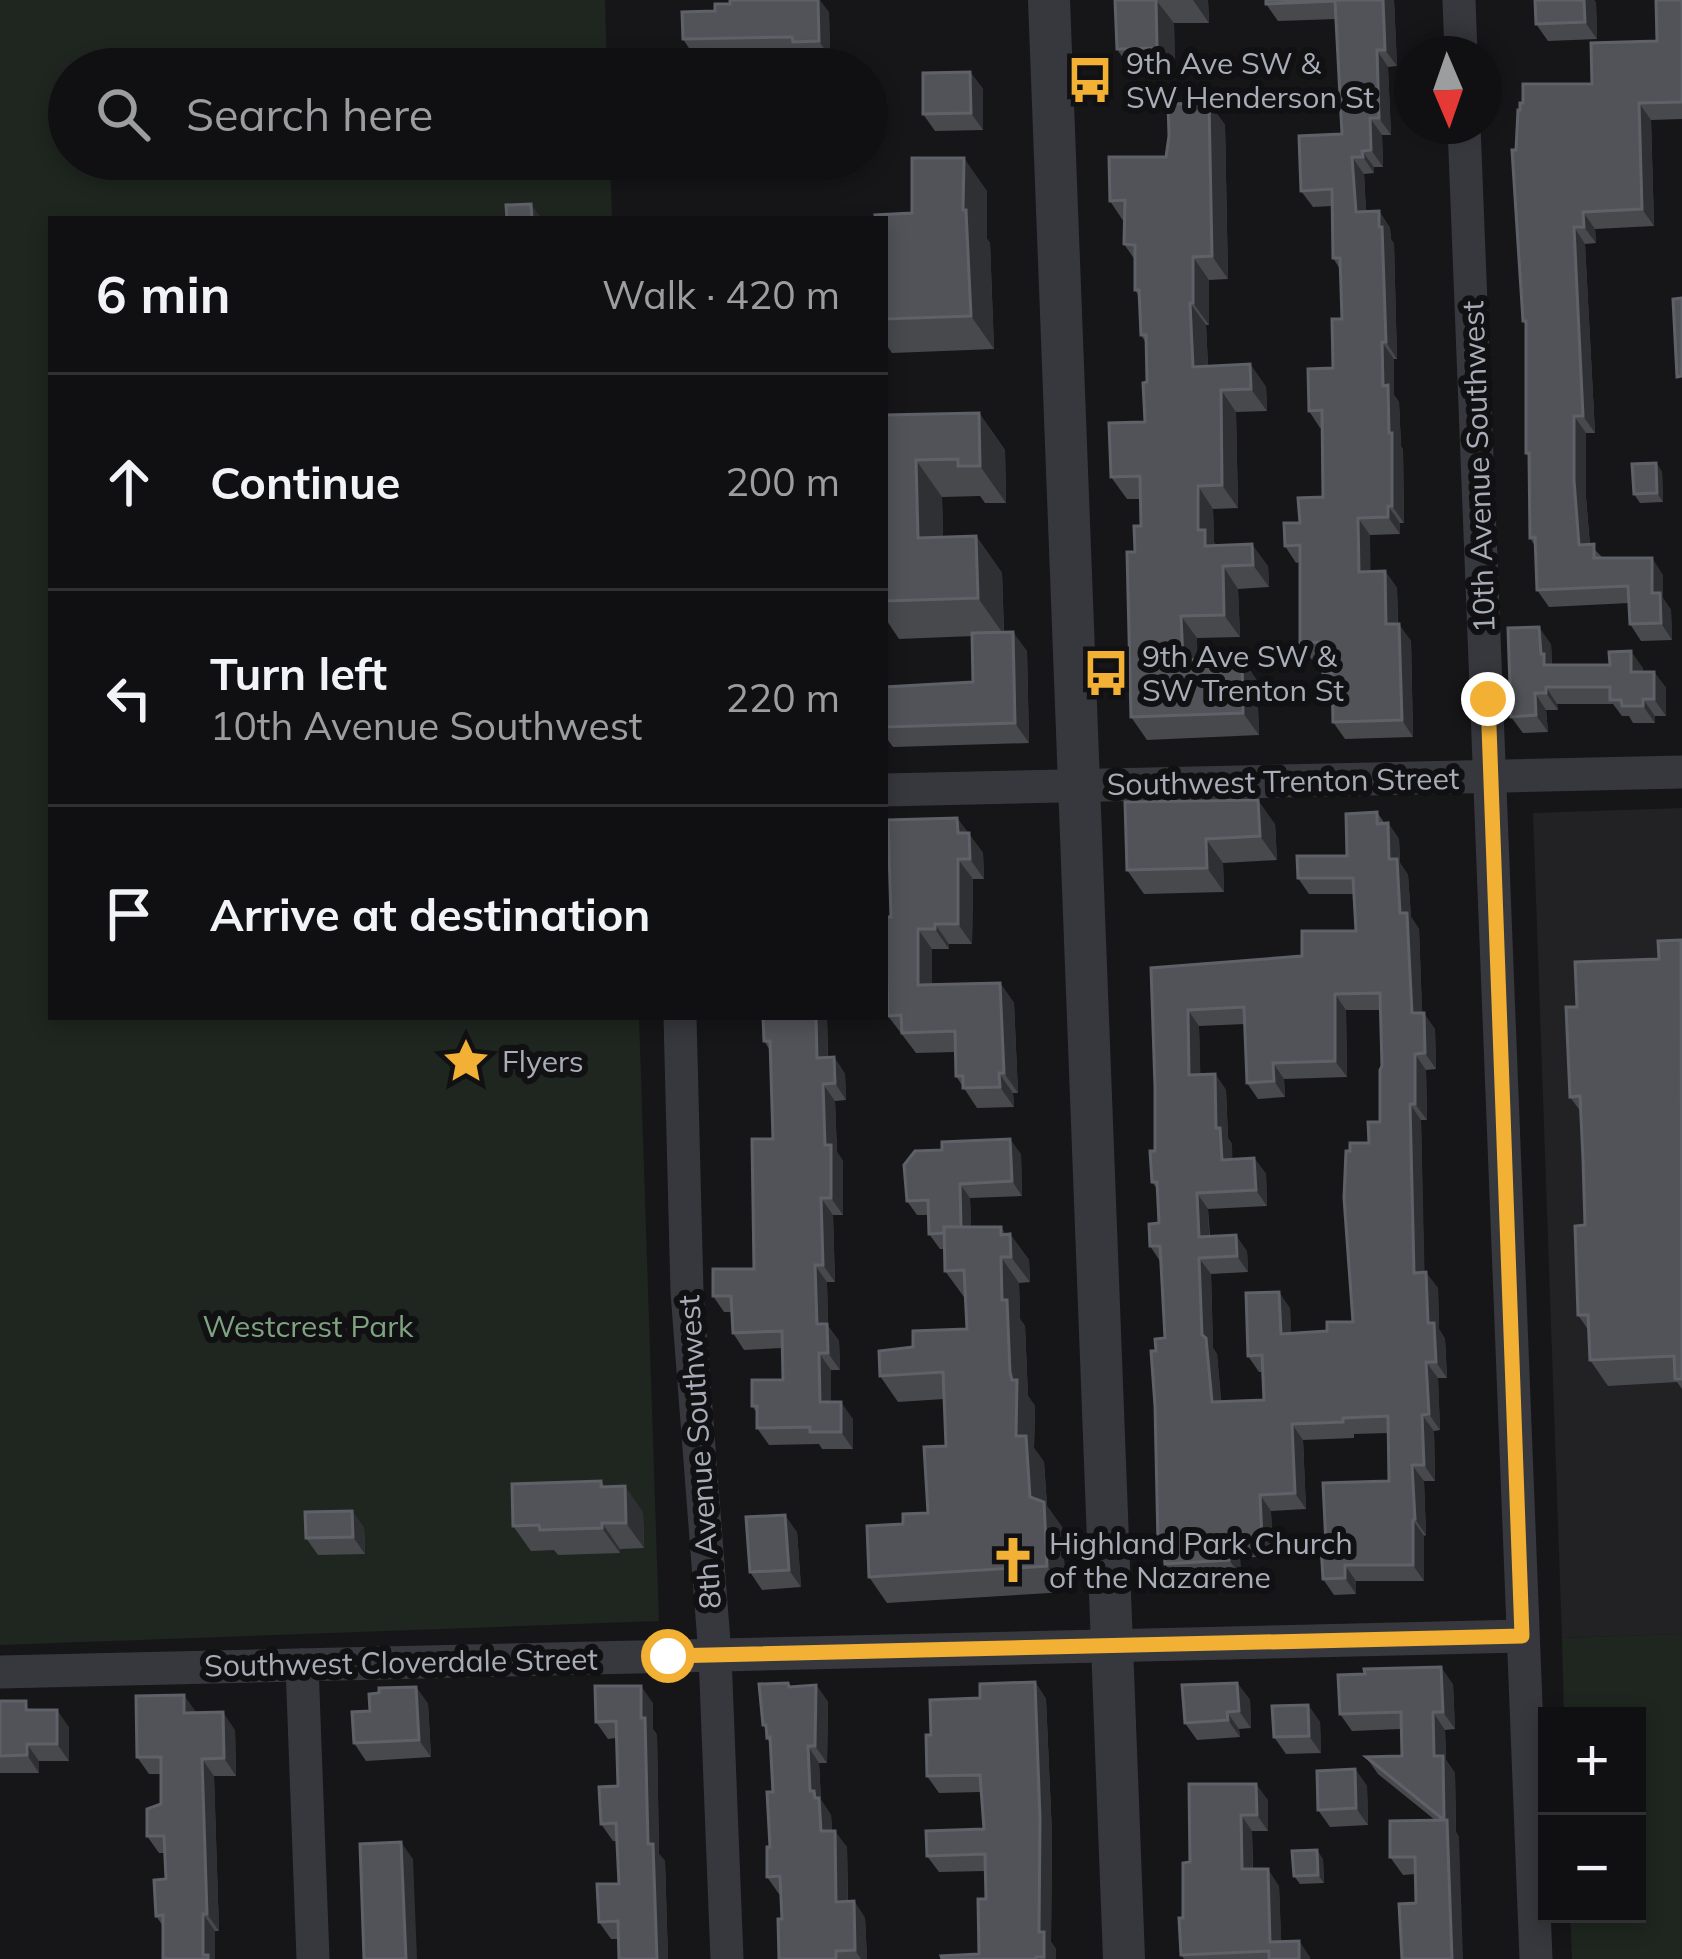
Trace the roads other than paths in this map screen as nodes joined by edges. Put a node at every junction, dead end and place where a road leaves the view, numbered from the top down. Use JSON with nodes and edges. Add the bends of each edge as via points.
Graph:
{"nodes":[{"id":1,"x":1049,"y":0,"type":"edge"},
{"id":2,"x":1459,"y":0,"type":"edge"},
{"id":3,"x":1460,"y":36,"type":"edge"},
{"id":4,"x":1465,"y":144,"type":"edge"},
{"id":5,"x":1682,"y":772,"type":"edge"},
{"id":6,"x":1491,"y":776,"type":"junction"},
{"id":7,"x":1079,"y":785,"type":"junction"},
{"id":8,"x":888,"y":790,"type":"edge"},
{"id":9,"x":680,"y":1020,"type":"edge"},
{"id":10,"x":1522,"y":1636,"type":"junction"},
{"id":11,"x":1112,"y":1646,"type":"junction"},
{"id":12,"x":715,"y":1655,"type":"junction"},
{"id":13,"x":302,"y":1665,"type":"junction"},
{"id":14,"x":0,"y":1672,"type":"edge"},
{"id":15,"x":313,"y":1959,"type":"edge"},
{"id":16,"x":728,"y":1959,"type":"edge"},
{"id":17,"x":1124,"y":1959,"type":"edge"},
{"id":18,"x":1535,"y":1959,"type":"edge"}],
"edges":[{"from":1,"to":7,"type":"street"},
{"from":2,"to":3,"type":"street"},
{"from":4,"to":6,"type":"street","name":"10th Avenue Southwest"},
{"from":5,"to":6,"type":"street","name":"Southwest Trenton Street"},
{"from":6,"to":7,"type":"street","name":"Southwest Trenton Street"},
{"from":6,"to":10,"type":"street","name":"10th Avenue Southwest"},
{"from":7,"to":8,"type":"street","name":"Southwest Trenton Street"},
{"from":7,"to":11,"type":"street"},
{"from":9,"to":12,"type":"street","name":"8th Avenue Southwest","via":[[687,1292]]},
{"from":10,"to":11,"type":"street","name":"Southwest Cloverdale Street"},
{"from":10,"to":18,"type":"street","name":"10th Avenue Southwest"},
{"from":11,"to":12,"type":"street","name":"Southwest Cloverdale Street"},
{"from":11,"to":17,"type":"street"},
{"from":12,"to":13,"type":"street","name":"Southwest Cloverdale Street"},
{"from":12,"to":16,"type":"street","name":"8th Avenue Southwest"},
{"from":13,"to":14,"type":"street","name":"Southwest Cloverdale Street"},
{"from":13,"to":15,"type":"street"}]}
